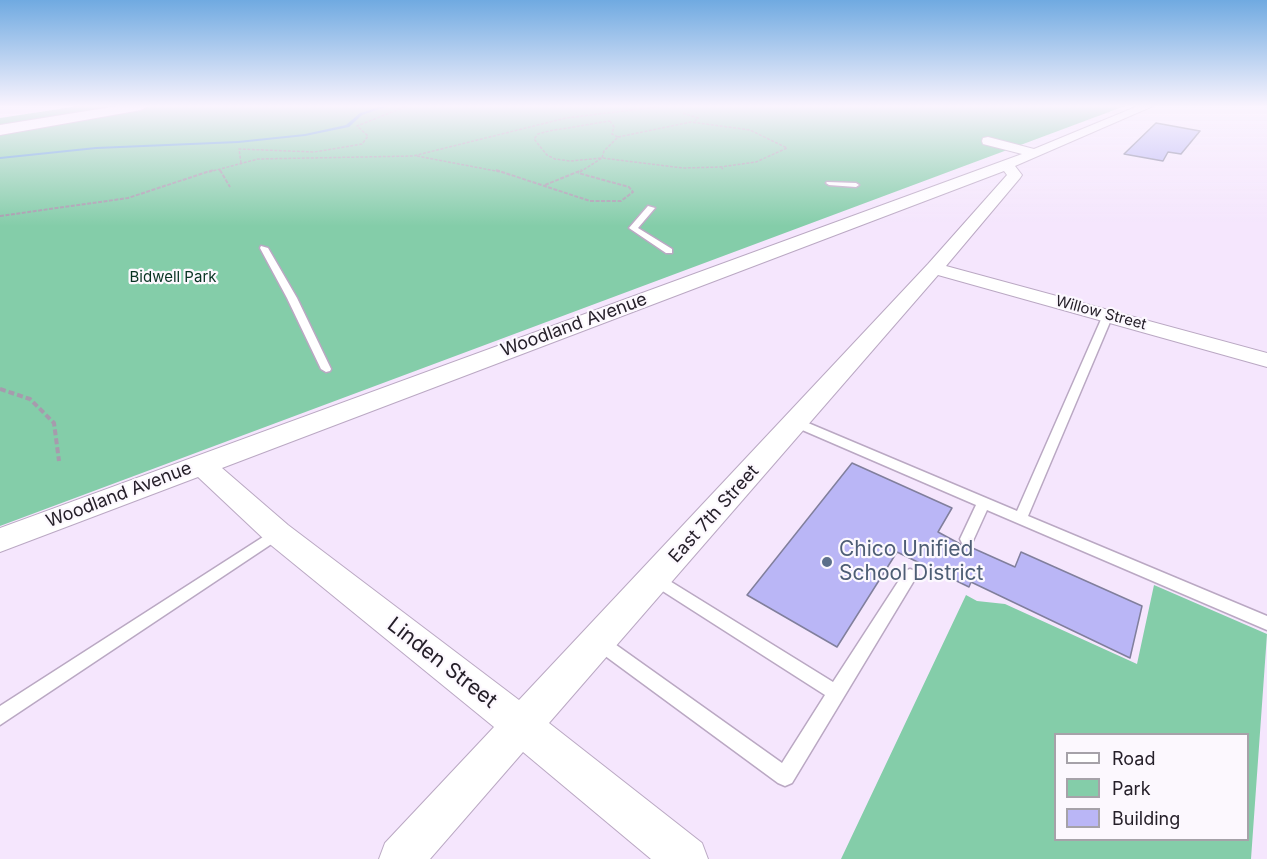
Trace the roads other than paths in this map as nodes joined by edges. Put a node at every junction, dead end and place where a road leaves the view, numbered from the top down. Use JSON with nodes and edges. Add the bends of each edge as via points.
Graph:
{"nodes":[{"id":1,"x":1008,"y":146,"type":"edge"},
{"id":2,"x":1051,"y":146,"type":"edge"},
{"id":3,"x":1035,"y":153,"type":"junction"},
{"id":4,"x":1006,"y":165,"type":"junction"},
{"id":5,"x":829,"y":183,"type":"dead end"},
{"id":6,"x":856,"y":184,"type":"dead end"},
{"id":7,"x":651,"y":208,"type":"dead end"},
{"id":8,"x":264,"y":248,"type":"dead end"},
{"id":9,"x":669,"y":250,"type":"dead end"},
{"id":10,"x":934,"y":268,"type":"junction"},
{"id":11,"x":1108,"y":315,"type":"junction"},
{"id":12,"x":1267,"y":360,"type":"edge"},
{"id":13,"x":326,"y":369,"type":"dead end"},
{"id":14,"x":797,"y":423,"type":"junction"},
{"id":15,"x":200,"y":464,"type":"junction"},
{"id":16,"x":984,"y":502,"type":"junction"},
{"id":17,"x":1021,"y":518,"type":"junction"},
{"id":18,"x":277,"y":533,"type":"junction"},
{"id":19,"x":967,"y":539,"type":"dead end"},
{"id":20,"x":0,"y":540,"type":"edge"},
{"id":21,"x":910,"y":575,"type":"dead end"},
{"id":22,"x":655,"y":579,"type":"junction"},
{"id":23,"x":1267,"y":623,"type":"edge"},
{"id":24,"x":598,"y":642,"type":"junction"},
{"id":25,"x":836,"y":693,"type":"junction"},
{"id":26,"x":0,"y":716,"type":"edge"},
{"id":27,"x":522,"y":726,"type":"junction"},
{"id":28,"x":400,"y":859,"type":"edge"},
{"id":29,"x":686,"y":859,"type":"edge"}],
"edges":[{"from":1,"to":3,"type":"street"},
{"from":2,"to":3,"type":"street","name":"Woodland Avenue"},
{"from":3,"to":4,"type":"street","name":"Woodland Avenue"},
{"from":4,"to":10,"type":"street","name":"East 7th Street","via":[[1015,175]]},
{"from":4,"to":15,"type":"street","name":"Woodland Avenue"},
{"from":5,"to":6,"type":"lane"},
{"from":7,"to":9,"type":"lane","via":[[633,228]]},
{"from":8,"to":13,"type":"lane"},
{"from":10,"to":11,"type":"street","name":"Willow Street"},
{"from":10,"to":14,"type":"street","name":"East 7th Street"},
{"from":11,"to":12,"type":"street","name":"Willow Street"},
{"from":11,"to":17,"type":"lane"},
{"from":14,"to":16,"type":"lane"},
{"from":14,"to":22,"type":"street","name":"East 7th Street"},
{"from":15,"to":18,"type":"street","name":"Linden Street"},
{"from":15,"to":20,"type":"street","name":"Woodland Avenue"},
{"from":16,"to":17,"type":"lane"},
{"from":16,"to":19,"type":"lane"},
{"from":17,"to":23,"type":"lane"},
{"from":18,"to":26,"type":"lane"},
{"from":18,"to":27,"type":"street","name":"Linden Street"},
{"from":21,"to":25,"type":"lane"},
{"from":22,"to":24,"type":"street","name":"East 7th Street"},
{"from":22,"to":25,"type":"lane"},
{"from":24,"to":25,"type":"lane","via":[[785,776]]},
{"from":24,"to":27,"type":"street","name":"East 7th Street"},
{"from":27,"to":28,"type":"street","name":"East 7th Street"},
{"from":27,"to":29,"type":"street","name":"Linden Street"}]}
